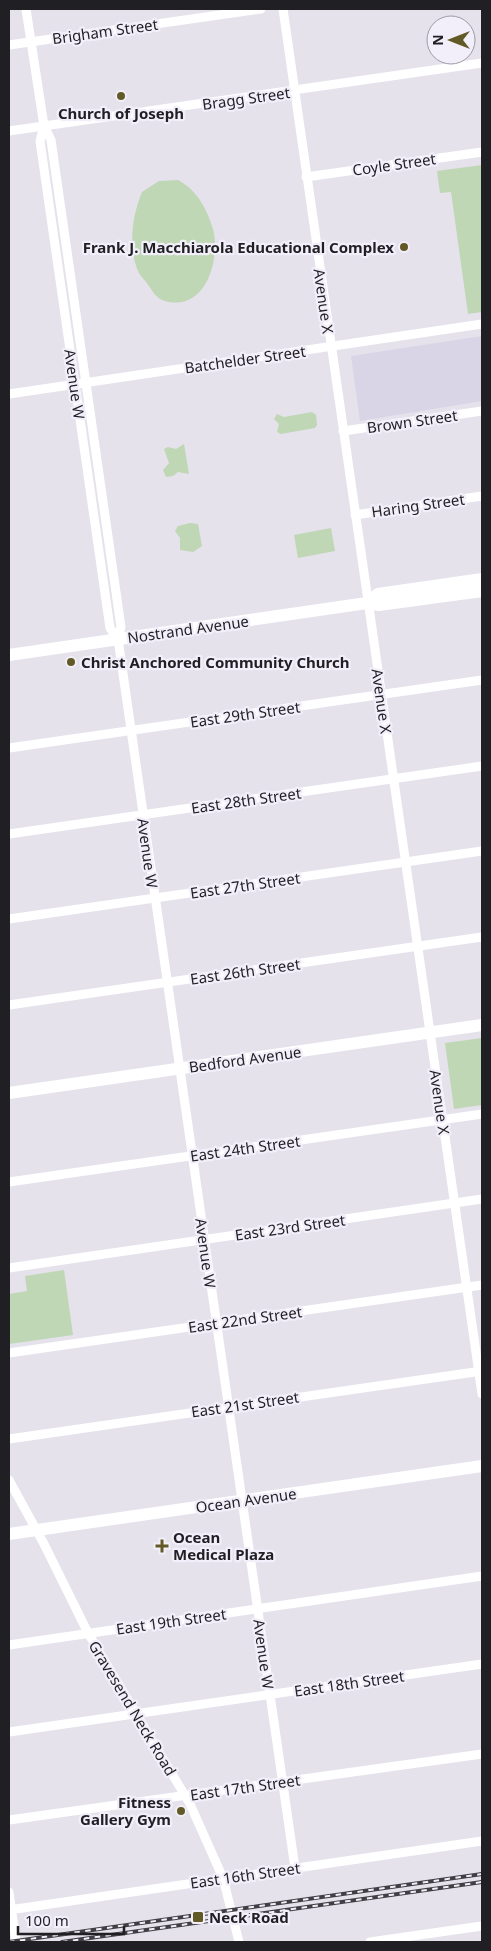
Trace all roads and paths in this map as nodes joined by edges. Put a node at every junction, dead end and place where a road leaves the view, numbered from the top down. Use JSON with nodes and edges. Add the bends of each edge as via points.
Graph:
{"nodes":[{"id":1,"x":26,"y":9,"type":"edge"},
{"id":2,"x":260,"y":9,"type":"edge"},
{"id":3,"x":283,"y":9,"type":"edge"},
{"id":4,"x":31,"y":42,"type":"junction"},
{"id":5,"x":9,"y":45,"type":"edge"},
{"id":6,"x":482,"y":62,"type":"edge"},
{"id":7,"x":294,"y":91,"type":"junction"},
{"id":8,"x":44,"y":126,"type":"junction"},
{"id":9,"x":9,"y":132,"type":"edge"},
{"id":10,"x":482,"y":152,"type":"edge"},
{"id":11,"x":306,"y":177,"type":"junction"},
{"id":12,"x":482,"y":324,"type":"edge"},
{"id":13,"x":331,"y":347,"type":"junction"},
{"id":14,"x":86,"y":383,"type":"junction"},
{"id":15,"x":75,"y":384,"type":"junction"},
{"id":16,"x":9,"y":394,"type":"edge"},
{"id":17,"x":482,"y":411,"type":"edge"},
{"id":18,"x":343,"y":431,"type":"junction"},
{"id":19,"x":482,"y":496,"type":"edge"},
{"id":20,"x":355,"y":515,"type":"junction"},
{"id":21,"x":482,"y":579,"type":"edge"},
{"id":22,"x":482,"y":592,"type":"edge"},
{"id":23,"x":367,"y":603,"type":"junction"},
{"id":24,"x":118,"y":639,"type":"junction"},
{"id":25,"x":9,"y":655,"type":"edge"},
{"id":26,"x":482,"y":680,"type":"edge"},
{"id":27,"x":381,"y":694,"type":"junction"},
{"id":28,"x":131,"y":731,"type":"junction"},
{"id":29,"x":9,"y":748,"type":"edge"},
{"id":30,"x":482,"y":766,"type":"edge"},
{"id":31,"x":393,"y":779,"type":"junction"},
{"id":32,"x":143,"y":814,"type":"junction"},
{"id":33,"x":9,"y":834,"type":"edge"},
{"id":34,"x":482,"y":851,"type":"edge"},
{"id":35,"x":405,"y":863,"type":"junction"},
{"id":36,"x":155,"y":898,"type":"junction"},
{"id":37,"x":9,"y":919,"type":"edge"},
{"id":38,"x":482,"y":937,"type":"edge"},
{"id":39,"x":417,"y":947,"type":"junction"},
{"id":40,"x":167,"y":982,"type":"junction"},
{"id":41,"x":9,"y":1005,"type":"edge"},
{"id":42,"x":482,"y":1025,"type":"edge"},
{"id":43,"x":430,"y":1033,"type":"junction"},
{"id":44,"x":180,"y":1069,"type":"junction"},
{"id":45,"x":9,"y":1094,"type":"edge"},
{"id":46,"x":482,"y":1114,"type":"edge"},
{"id":47,"x":442,"y":1120,"type":"junction"},
{"id":48,"x":192,"y":1156,"type":"junction"},
{"id":49,"x":9,"y":1182,"type":"edge"},
{"id":50,"x":482,"y":1199,"type":"edge"},
{"id":51,"x":454,"y":1203,"type":"junction"},
{"id":52,"x":204,"y":1239,"type":"junction"},
{"id":53,"x":9,"y":1268,"type":"edge"},
{"id":54,"x":482,"y":1285,"type":"edge"},
{"id":55,"x":467,"y":1287,"type":"junction"},
{"id":56,"x":216,"y":1323,"type":"junction"},
{"id":57,"x":9,"y":1353,"type":"edge"},
{"id":58,"x":481,"y":1371,"type":"edge"},
{"id":59,"x":482,"y":1394,"type":"edge"},
{"id":60,"x":228,"y":1407,"type":"junction"},
{"id":61,"x":9,"y":1439,"type":"edge"},
{"id":62,"x":482,"y":1466,"type":"edge"},
{"id":63,"x":9,"y":1480,"type":"edge"},
{"id":64,"x":241,"y":1500,"type":"junction"},
{"id":65,"x":36,"y":1530,"type":"junction"},
{"id":66,"x":9,"y":1534,"type":"edge"},
{"id":67,"x":482,"y":1576,"type":"edge"},
{"id":68,"x":258,"y":1609,"type":"junction"},
{"id":69,"x":88,"y":1634,"type":"junction"},
{"id":70,"x":9,"y":1645,"type":"edge"},
{"id":71,"x":482,"y":1664,"type":"edge"},
{"id":72,"x":270,"y":1694,"type":"junction"},
{"id":73,"x":137,"y":1714,"type":"junction"},
{"id":74,"x":9,"y":1732,"type":"edge"},
{"id":75,"x":482,"y":1754,"type":"edge"},
{"id":76,"x":282,"y":1781,"type":"junction"},
{"id":77,"x":185,"y":1795,"type":"junction"},
{"id":78,"x":9,"y":1820,"type":"edge"},
{"id":79,"x":482,"y":1841,"type":"edge"},
{"id":80,"x":295,"y":1868,"type":"junction"},
{"id":81,"x":223,"y":1878,"type":"junction"},
{"id":82,"x":9,"y":1892,"type":"edge"},
{"id":83,"x":10,"y":1909,"type":"edge"},
{"id":84,"x":482,"y":1926,"type":"edge"},
{"id":85,"x":16,"y":1942,"type":"edge"},
{"id":86,"x":239,"y":1942,"type":"edge"},
{"id":87,"x":370,"y":1942,"type":"edge"}],
"edges":[{"from":1,"to":4,"type":"street","name":"Avenue W"},
{"from":2,"to":4,"type":"street","name":"Brigham Street"},
{"from":3,"to":7,"type":"street","name":"Avenue X"},
{"from":4,"to":5,"type":"street","name":"Brigham Street"},
{"from":4,"to":8,"type":"street","name":"Avenue W"},
{"from":6,"to":7,"type":"street","name":"Bragg Street"},
{"from":7,"to":8,"type":"street","name":"Bragg Street"},
{"from":7,"to":11,"type":"street","name":"Avenue X"},
{"from":8,"to":9,"type":"street","name":"Bragg Street"},
{"from":8,"to":14,"type":"street","name":"Avenue W","via":[[51,140]]},
{"from":8,"to":15,"type":"street","name":"Avenue W","via":[[40,141]]},
{"from":10,"to":11,"type":"street","name":"Coyle Street"},
{"from":11,"to":13,"type":"street","name":"Avenue X"},
{"from":12,"to":13,"type":"street","name":"Batchelder Street"},
{"from":13,"to":14,"type":"street","name":"Batchelder Street"},
{"from":13,"to":18,"type":"street","name":"Avenue X"},
{"from":14,"to":15,"type":"street","name":"Batchelder Street"},
{"from":14,"to":24,"type":"street","name":"Avenue W","via":[[122,626]]},
{"from":15,"to":16,"type":"street","name":"Batchelder Street"},
{"from":15,"to":24,"type":"street","name":"Avenue W","via":[[110,628]]},
{"from":17,"to":18,"type":"street","name":"Brown Street"},
{"from":18,"to":20,"type":"street","name":"Avenue X"},
{"from":19,"to":20,"type":"street","name":"Haring Street"},
{"from":20,"to":23,"type":"street","name":"Avenue X"},
{"from":21,"to":23,"type":"main road","name":"Nostrand Avenue","via":[[378,594]]},
{"from":22,"to":23,"type":"main road","name":"Nostrand Avenue","via":[[380,605]]},
{"from":23,"to":24,"type":"main road","name":"Nostrand Avenue"},
{"from":23,"to":27,"type":"street","name":"Avenue X"},
{"from":24,"to":25,"type":"main road","name":"Nostrand Avenue"},
{"from":24,"to":28,"type":"street","name":"Avenue W"},
{"from":26,"to":27,"type":"street","name":"East 29th Street"},
{"from":27,"to":28,"type":"street","name":"East 29th Street"},
{"from":27,"to":31,"type":"street","name":"Avenue X"},
{"from":28,"to":29,"type":"street","name":"East 29th Street"},
{"from":28,"to":32,"type":"street","name":"Avenue W"},
{"from":30,"to":31,"type":"street","name":"East 28th Street"},
{"from":31,"to":32,"type":"street","name":"East 28th Street"},
{"from":31,"to":35,"type":"street","name":"Avenue X"},
{"from":32,"to":33,"type":"street","name":"East 28th Street"},
{"from":32,"to":36,"type":"street","name":"Avenue W"},
{"from":34,"to":35,"type":"street","name":"East 27th Street"},
{"from":35,"to":36,"type":"street","name":"East 27th Street"},
{"from":35,"to":39,"type":"street","name":"Avenue X"},
{"from":36,"to":37,"type":"street","name":"East 27th Street"},
{"from":36,"to":40,"type":"street","name":"Avenue W"},
{"from":38,"to":39,"type":"street","name":"East 26th Street"},
{"from":39,"to":40,"type":"street","name":"East 26th Street"},
{"from":39,"to":43,"type":"street","name":"Avenue X"},
{"from":40,"to":41,"type":"street","name":"East 26th Street"},
{"from":40,"to":44,"type":"street","name":"Avenue W"},
{"from":42,"to":43,"type":"main road","name":"Bedford Avenue"},
{"from":43,"to":44,"type":"main road","name":"Bedford Avenue"},
{"from":43,"to":47,"type":"street","name":"Avenue X"},
{"from":44,"to":45,"type":"main road","name":"Bedford Avenue"},
{"from":44,"to":48,"type":"street","name":"Avenue W"},
{"from":46,"to":47,"type":"street","name":"East 24th Street"},
{"from":47,"to":48,"type":"street","name":"East 24th Street"},
{"from":47,"to":51,"type":"street","name":"Avenue X"},
{"from":48,"to":49,"type":"street","name":"East 24th Street"},
{"from":48,"to":52,"type":"street","name":"Avenue W"},
{"from":50,"to":51,"type":"street","name":"East 23rd Street"},
{"from":51,"to":52,"type":"street","name":"East 23rd Street"},
{"from":51,"to":55,"type":"street","name":"Avenue X"},
{"from":52,"to":53,"type":"street","name":"East 23rd Street"},
{"from":52,"to":56,"type":"street","name":"Avenue W"},
{"from":54,"to":55,"type":"street","name":"East 22nd Street"},
{"from":55,"to":56,"type":"street","name":"East 22nd Street"},
{"from":55,"to":58,"type":"street","name":"Avenue X"},
{"from":56,"to":57,"type":"street","name":"East 22nd Street"},
{"from":56,"to":60,"type":"street","name":"Avenue W"},
{"from":58,"to":59,"type":"street","name":"Avenue X"},
{"from":58,"to":60,"type":"street","name":"East 21st Street"},
{"from":60,"to":61,"type":"street","name":"East 21st Street"},
{"from":60,"to":64,"type":"street","name":"Avenue W"},
{"from":62,"to":64,"type":"main road","name":"Ocean Avenue"},
{"from":63,"to":65,"type":"street","name":"Gravesend Neck Road"},
{"from":64,"to":65,"type":"main road","name":"Ocean Avenue"},
{"from":64,"to":68,"type":"street","name":"Avenue W"},
{"from":65,"to":66,"type":"main road","name":"Ocean Avenue"},
{"from":65,"to":69,"type":"street","name":"Gravesend Neck Road"},
{"from":67,"to":68,"type":"street","name":"East 19th Street"},
{"from":68,"to":69,"type":"street","name":"East 19th Street"},
{"from":68,"to":72,"type":"street","name":"Avenue W"},
{"from":69,"to":70,"type":"street","name":"East 19th Street"},
{"from":69,"to":73,"type":"street","name":"Gravesend Neck Road"},
{"from":71,"to":72,"type":"street","name":"East 18th Street"},
{"from":72,"to":73,"type":"street","name":"East 18th Street"},
{"from":72,"to":76,"type":"street","name":"Avenue W"},
{"from":73,"to":74,"type":"street","name":"East 18th Street"},
{"from":73,"to":77,"type":"street","name":"Gravesend Neck Road"},
{"from":75,"to":76,"type":"street","name":"East 17th Street"},
{"from":76,"to":77,"type":"street","name":"East 17th Street"},
{"from":76,"to":80,"type":"street","name":"Avenue W"},
{"from":77,"to":78,"type":"street","name":"East 17th Street"},
{"from":77,"to":81,"type":"street","name":"Gravesend Neck Road"},
{"from":79,"to":80,"type":"street","name":"East 16th Street"},
{"from":80,"to":81,"type":"street","name":"East 16th Street"},
{"from":81,"to":83,"type":"street","name":"East 16th Street"},
{"from":81,"to":86,"type":"street","name":"Gravesend Neck Road"},
{"from":82,"to":83,"type":"street"},
{"from":83,"to":85,"type":"street"},
{"from":84,"to":87,"type":"street"}]}
